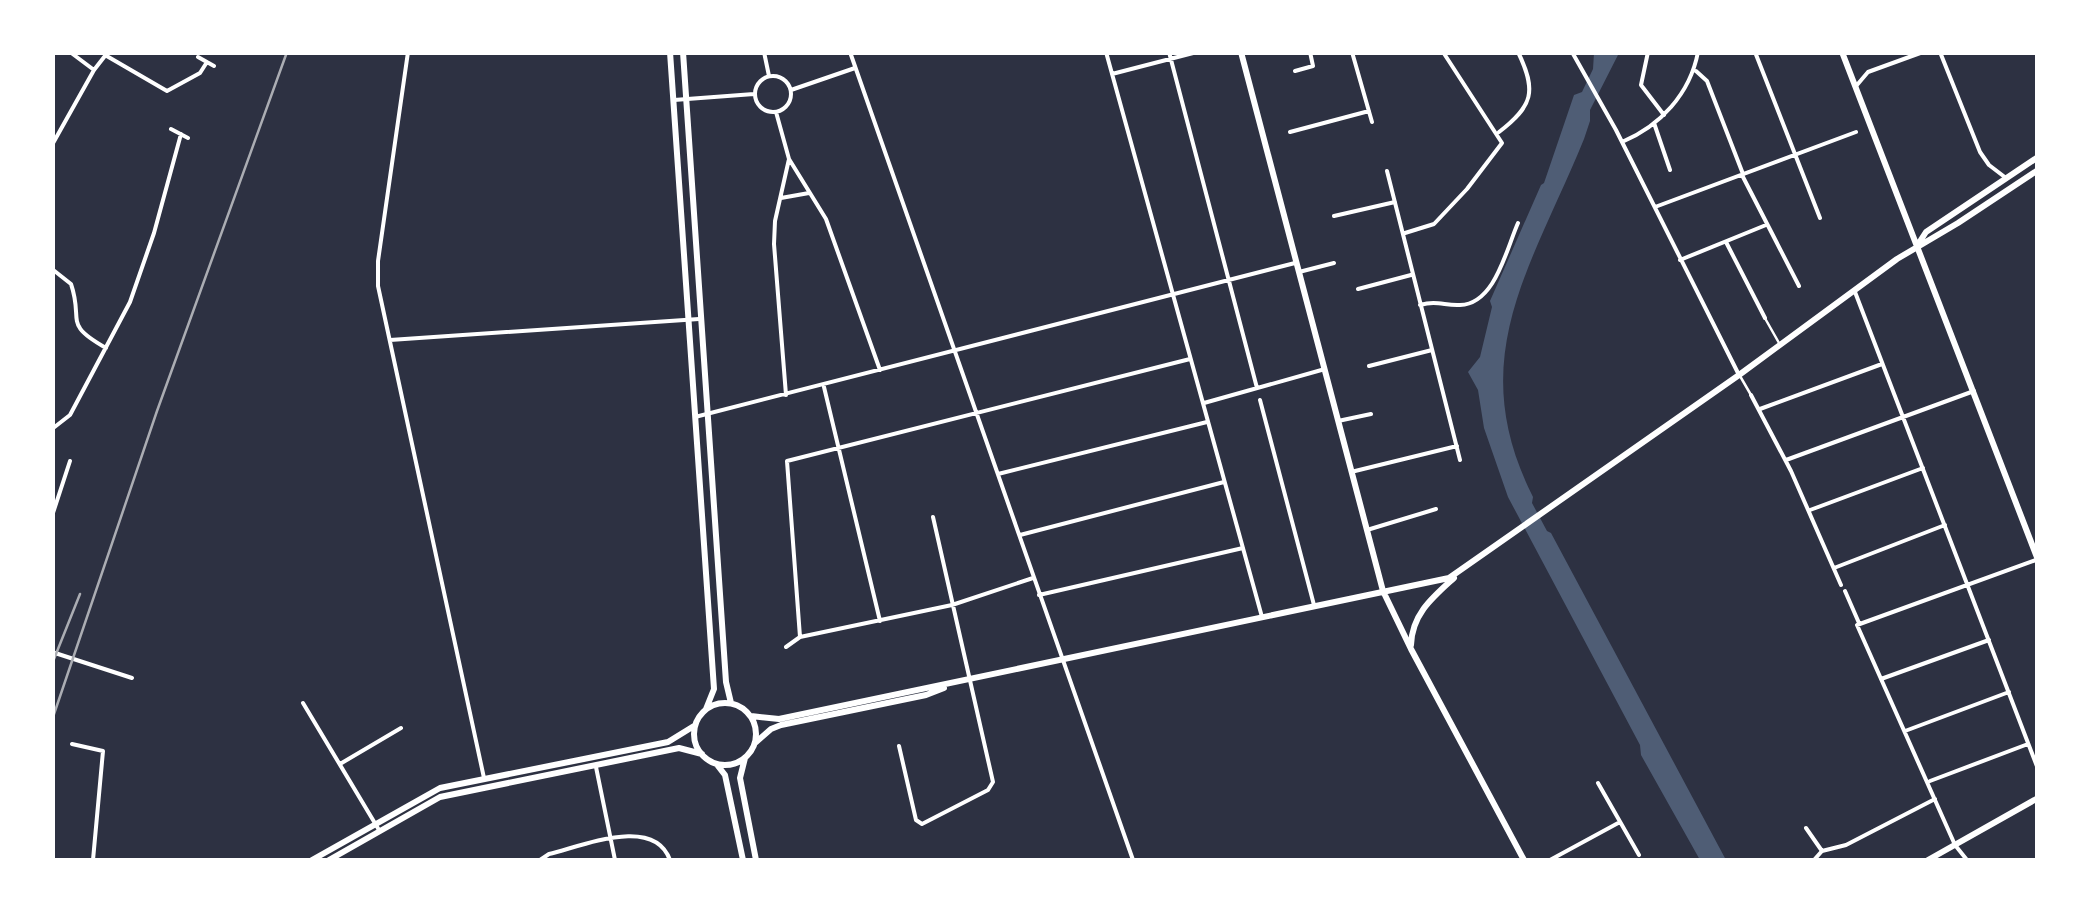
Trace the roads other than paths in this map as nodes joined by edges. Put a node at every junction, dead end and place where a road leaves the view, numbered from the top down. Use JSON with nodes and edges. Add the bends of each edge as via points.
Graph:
{"nodes":[{"id":1,"x":70,"y":52,"type":"edge"},
{"id":2,"x":408,"y":52,"type":"edge"},
{"id":3,"x":670,"y":52,"type":"edge"},
{"id":4,"x":683,"y":52,"type":"edge"},
{"id":5,"x":764,"y":52,"type":"edge"},
{"id":6,"x":850,"y":52,"type":"edge"},
{"id":7,"x":1106,"y":52,"type":"edge"},
{"id":8,"x":1197,"y":52,"type":"edge"},
{"id":9,"x":1241,"y":52,"type":"edge"},
{"id":10,"x":1310,"y":52,"type":"edge"},
{"id":11,"x":1352,"y":52,"type":"edge"},
{"id":12,"x":1443,"y":52,"type":"edge"},
{"id":13,"x":1518,"y":52,"type":"edge"},
{"id":14,"x":1572,"y":52,"type":"edge"},
{"id":15,"x":1648,"y":52,"type":"edge"},
{"id":16,"x":1698,"y":52,"type":"edge"},
{"id":17,"x":1756,"y":52,"type":"edge"},
{"id":18,"x":1842,"y":52,"type":"edge"},
{"id":19,"x":1923,"y":52,"type":"edge"},
{"id":20,"x":1940,"y":52,"type":"edge"},
{"id":21,"x":107,"y":54,"type":"edge"},
{"id":22,"x":1170,"y":56,"type":"edge"},
{"id":23,"x":198,"y":57,"type":"dead end"},
{"id":24,"x":207,"y":62,"type":"junction"},
{"id":25,"x":214,"y":66,"type":"dead end"},
{"id":26,"x":856,"y":68,"type":"junction"},
{"id":27,"x":94,"y":70,"type":"junction"},
{"id":28,"x":1295,"y":71,"type":"dead end"},
{"id":29,"x":1694,"y":71,"type":"junction"},
{"id":30,"x":1112,"y":74,"type":"junction"},
{"id":31,"x":769,"y":76,"type":"junction"},
{"id":32,"x":1855,"y":88,"type":"junction"},
{"id":33,"x":791,"y":90,"type":"junction"},
{"id":34,"x":754,"y":94,"type":"junction"},
{"id":35,"x":673,"y":100,"type":"junction"},
{"id":36,"x":686,"y":100,"type":"junction"},
{"id":37,"x":1369,"y":111,"type":"junction"},
{"id":38,"x":776,"y":112,"type":"junction"},
{"id":39,"x":1664,"y":115,"type":"junction"},
{"id":40,"x":1372,"y":122,"type":"dead end"},
{"id":41,"x":1654,"y":122,"type":"junction"},
{"id":42,"x":171,"y":129,"type":"dead end"},
{"id":43,"x":1290,"y":132,"type":"dead end"},
{"id":44,"x":1498,"y":132,"type":"junction"},
{"id":45,"x":1856,"y":132,"type":"dead end"},
{"id":46,"x":182,"y":134,"type":"junction"},
{"id":47,"x":188,"y":138,"type":"dead end"},
{"id":48,"x":1622,"y":142,"type":"junction"},
{"id":49,"x":53,"y":144,"type":"edge"},
{"id":50,"x":1795,"y":154,"type":"junction"},
{"id":51,"x":2038,"y":157,"type":"edge"},
{"id":52,"x":789,"y":159,"type":"junction"},
{"id":53,"x":1670,"y":170,"type":"dead end"},
{"id":54,"x":2038,"y":170,"type":"edge"},
{"id":55,"x":1387,"y":171,"type":"dead end"},
{"id":56,"x":1742,"y":175,"type":"junction"},
{"id":57,"x":2006,"y":178,"type":"junction"},
{"id":58,"x":808,"y":193,"type":"junction"},
{"id":59,"x":781,"y":198,"type":"junction"},
{"id":60,"x":1395,"y":202,"type":"junction"},
{"id":61,"x":1654,"y":208,"type":"junction"},
{"id":62,"x":1334,"y":216,"type":"dead end"},
{"id":63,"x":1820,"y":218,"type":"dead end"},
{"id":64,"x":1518,"y":223,"type":"dead end"},
{"id":65,"x":1766,"y":225,"type":"junction"},
{"id":66,"x":1403,"y":234,"type":"junction"},
{"id":67,"x":1726,"y":242,"type":"junction"},
{"id":68,"x":1916,"y":247,"type":"junction"},
{"id":69,"x":1680,"y":260,"type":"junction"},
{"id":70,"x":1296,"y":262,"type":"junction"},
{"id":71,"x":1334,"y":263,"type":"dead end"},
{"id":72,"x":52,"y":269,"type":"edge"},
{"id":73,"x":1299,"y":272,"type":"junction"},
{"id":74,"x":1413,"y":274,"type":"junction"},
{"id":75,"x":1229,"y":281,"type":"junction"},
{"id":76,"x":1800,"y":286,"type":"dead end"},
{"id":77,"x":1358,"y":289,"type":"dead end"},
{"id":78,"x":1855,"y":292,"type":"junction"},
{"id":79,"x":1172,"y":296,"type":"junction"},
{"id":80,"x":1420,"y":305,"type":"junction"},
{"id":81,"x":701,"y":318,"type":"junction"},
{"id":82,"x":1765,"y":318,"type":"joint"},
{"id":83,"x":688,"y":320,"type":"junction"},
{"id":84,"x":390,"y":340,"type":"junction"},
{"id":85,"x":1780,"y":345,"type":"junction"},
{"id":86,"x":106,"y":348,"type":"junction"},
{"id":87,"x":1432,"y":350,"type":"junction"},
{"id":88,"x":954,"y":353,"type":"junction"},
{"id":89,"x":1190,"y":359,"type":"junction"},
{"id":90,"x":1882,"y":364,"type":"junction"},
{"id":91,"x":1369,"y":366,"type":"dead end"},
{"id":92,"x":1325,"y":369,"type":"junction"},
{"id":93,"x":880,"y":370,"type":"junction"},
{"id":94,"x":1739,"y":375,"type":"junction"},
{"id":95,"x":824,"y":386,"type":"junction"},
{"id":96,"x":1257,"y":388,"type":"junction"},
{"id":97,"x":1974,"y":391,"type":"junction"},
{"id":98,"x":786,"y":395,"type":"junction"},
{"id":99,"x":1751,"y":395,"type":"joint"},
{"id":100,"x":1260,"y":400,"type":"dead end"},
{"id":101,"x":1202,"y":403,"type":"junction"},
{"id":102,"x":1758,"y":409,"type":"junction"},
{"id":103,"x":976,"y":413,"type":"junction"},
{"id":104,"x":1370,"y":414,"type":"dead end"},
{"id":105,"x":708,"y":415,"type":"junction"},
{"id":106,"x":1902,"y":416,"type":"junction"},
{"id":107,"x":695,"y":417,"type":"junction"},
{"id":108,"x":1338,"y":421,"type":"junction"},
{"id":109,"x":1208,"y":422,"type":"junction"},
{"id":110,"x":52,"y":429,"type":"edge"},
{"id":111,"x":1457,"y":446,"type":"junction"},
{"id":112,"x":839,"y":448,"type":"junction"},
{"id":113,"x":1460,"y":460,"type":"dead end"},
{"id":114,"x":1786,"y":460,"type":"junction"},
{"id":115,"x":70,"y":461,"type":"dead end"},
{"id":116,"x":1923,"y":468,"type":"junction"},
{"id":117,"x":1352,"y":472,"type":"junction"},
{"id":118,"x":996,"y":474,"type":"junction"},
{"id":119,"x":1224,"y":482,"type":"junction"},
{"id":120,"x":54,"y":507,"type":"edge"},
{"id":121,"x":1436,"y":510,"type":"dead end"},
{"id":122,"x":1809,"y":510,"type":"junction"},
{"id":123,"x":52,"y":516,"type":"edge"},
{"id":124,"x":933,"y":517,"type":"dead end"},
{"id":125,"x":1945,"y":525,"type":"junction"},
{"id":126,"x":1367,"y":530,"type":"junction"},
{"id":127,"x":1019,"y":535,"type":"junction"},
{"id":128,"x":1243,"y":548,"type":"junction"},
{"id":129,"x":2038,"y":559,"type":"edge"},
{"id":130,"x":1834,"y":568,"type":"junction"},
{"id":131,"x":1458,"y":574,"type":"junction"},
{"id":132,"x":1032,"y":578,"type":"junction"},
{"id":133,"x":1841,"y":584,"type":"joint"},
{"id":134,"x":1968,"y":585,"type":"junction"},
{"id":135,"x":1384,"y":591,"type":"junction"},
{"id":136,"x":1845,"y":591,"type":"joint"},
{"id":137,"x":1039,"y":594,"type":"junction"},
{"id":138,"x":952,"y":605,"type":"junction"},
{"id":139,"x":1314,"y":605,"type":"junction"},
{"id":140,"x":1262,"y":617,"type":"junction"},
{"id":141,"x":880,"y":621,"type":"junction"},
{"id":142,"x":1859,"y":625,"type":"junction"},
{"id":143,"x":800,"y":637,"type":"junction"},
{"id":144,"x":1989,"y":640,"type":"junction"},
{"id":145,"x":786,"y":648,"type":"dead end"},
{"id":146,"x":1411,"y":648,"type":"junction"},
{"id":147,"x":52,"y":652,"type":"edge"},
{"id":148,"x":1061,"y":661,"type":"junction"},
{"id":149,"x":132,"y":678,"type":"dead end"},
{"id":150,"x":1881,"y":678,"type":"junction"},
{"id":151,"x":969,"y":681,"type":"junction"},
{"id":152,"x":954,"y":684,"type":"junction"},
{"id":153,"x":2008,"y":692,"type":"junction"},
{"id":154,"x":303,"y":703,"type":"dead end"},
{"id":155,"x":731,"y":703,"type":"junction"},
{"id":156,"x":706,"y":709,"type":"junction"},
{"id":157,"x":751,"y":716,"type":"junction"},
{"id":158,"x":694,"y":726,"type":"junction"},
{"id":159,"x":401,"y":728,"type":"dead end"},
{"id":160,"x":1904,"y":731,"type":"junction"},
{"id":161,"x":72,"y":744,"type":"dead end"},
{"id":162,"x":755,"y":744,"type":"junction"},
{"id":163,"x":2028,"y":744,"type":"junction"},
{"id":164,"x":899,"y":746,"type":"dead end"},
{"id":165,"x":702,"y":754,"type":"junction"},
{"id":166,"x":745,"y":757,"type":"junction"},
{"id":167,"x":716,"y":763,"type":"junction"},
{"id":168,"x":340,"y":764,"type":"junction"},
{"id":169,"x":596,"y":764,"type":"junction"},
{"id":170,"x":2038,"y":769,"type":"edge"},
{"id":171,"x":484,"y":778,"type":"junction"},
{"id":172,"x":1929,"y":782,"type":"junction"},
{"id":173,"x":1598,"y":783,"type":"dead end"},
{"id":174,"x":2038,"y":798,"type":"edge"},
{"id":175,"x":1935,"y":799,"type":"junction"},
{"id":176,"x":1620,"y":822,"type":"junction"},
{"id":177,"x":376,"y":826,"type":"junction"},
{"id":178,"x":1806,"y":828,"type":"dead end"},
{"id":179,"x":611,"y":840,"type":"junction"},
{"id":180,"x":1955,"y":844,"type":"junction"},
{"id":181,"x":1822,"y":851,"type":"junction"},
{"id":182,"x":1640,"y":855,"type":"dead end"},
{"id":183,"x":94,"y":860,"type":"edge"},
{"id":184,"x":312,"y":860,"type":"edge"},
{"id":185,"x":328,"y":860,"type":"edge"},
{"id":186,"x":540,"y":860,"type":"edge"},
{"id":187,"x":615,"y":860,"type":"edge"},
{"id":188,"x":670,"y":860,"type":"edge"},
{"id":189,"x":743,"y":860,"type":"edge"},
{"id":190,"x":756,"y":860,"type":"edge"},
{"id":191,"x":1133,"y":860,"type":"edge"},
{"id":192,"x":1524,"y":860,"type":"edge"},
{"id":193,"x":1550,"y":860,"type":"edge"},
{"id":194,"x":1814,"y":860,"type":"edge"},
{"id":195,"x":1928,"y":860,"type":"edge"},
{"id":196,"x":1967,"y":860,"type":"edge"}],
"edges":[{"from":1,"to":27,"type":"street"},
{"from":2,"to":84,"type":"street","via":[[378,261]]},
{"from":3,"to":35,"type":"main road"},
{"from":4,"to":36,"type":"main road"},
{"from":5,"to":31,"type":"street"},
{"from":6,"to":26,"type":"street"},
{"from":7,"to":30,"type":"street"},
{"from":8,"to":22,"type":"street"},
{"from":9,"to":70,"type":"main road"},
{"from":10,"to":28,"type":"street","via":[[1313,66]]},
{"from":11,"to":37,"type":"street"},
{"from":12,"to":44,"type":"street"},
{"from":13,"to":44,"type":"street","via":[[1531,92],[1515,120]]},
{"from":14,"to":48,"type":"street"},
{"from":15,"to":39,"type":"street","via":[[1640,85]]},
{"from":16,"to":29,"type":"street"},
{"from":17,"to":50,"type":"street"},
{"from":18,"to":32,"type":"main road"},
{"from":19,"to":32,"type":"street","via":[[1868,72]]},
{"from":20,"to":57,"type":"street","via":[[1980,152]]},
{"from":21,"to":24,"type":"street","via":[[167,92]]},
{"from":21,"to":27,"type":"street"},
{"from":22,"to":30,"type":"street"},
{"from":22,"to":75,"type":"street"},
{"from":23,"to":24,"type":"street"},
{"from":24,"to":25,"type":"street"},
{"from":26,"to":33,"type":"street"},
{"from":26,"to":88,"type":"street"},
{"from":27,"to":49,"type":"street"},
{"from":29,"to":39,"type":"street"},
{"from":29,"to":56,"type":"street","via":[[1707,81]]},
{"from":30,"to":79,"type":"street"},
{"from":31,"to":33,"type":"street","via":[[780,77]]},
{"from":31,"to":34,"type":"street"},
{"from":32,"to":68,"type":"main road"},
{"from":33,"to":38,"type":"street","via":[[789,102]]},
{"from":34,"to":36,"type":"street"},
{"from":34,"to":38,"type":"street","via":[[760,108]]},
{"from":35,"to":36,"type":"street"},
{"from":35,"to":83,"type":"main road"},
{"from":36,"to":81,"type":"main road"},
{"from":37,"to":40,"type":"street"},
{"from":37,"to":43,"type":"street"},
{"from":38,"to":52,"type":"street"},
{"from":39,"to":41,"type":"street"},
{"from":41,"to":48,"type":"street"},
{"from":41,"to":53,"type":"street"},
{"from":42,"to":46,"type":"street"},
{"from":44,"to":66,"type":"street","via":[[1502,143],[1467,189],[1434,224]]},
{"from":45,"to":50,"type":"street"},
{"from":46,"to":47,"type":"street"},
{"from":46,"to":86,"type":"street","via":[[140,275]]},
{"from":48,"to":61,"type":"street"},
{"from":50,"to":56,"type":"street"},
{"from":50,"to":63,"type":"street"},
{"from":51,"to":57,"type":"main road"},
{"from":52,"to":58,"type":"street"},
{"from":52,"to":59,"type":"street"},
{"from":54,"to":68,"type":"main road"},
{"from":55,"to":60,"type":"street"},
{"from":56,"to":61,"type":"street"},
{"from":56,"to":65,"type":"street"},
{"from":57,"to":68,"type":"main road","via":[[1926,232]]},
{"from":58,"to":59,"type":"street"},
{"from":58,"to":93,"type":"street","via":[[826,218]]},
{"from":59,"to":98,"type":"street","via":[[774,244]]},
{"from":60,"to":62,"type":"street"},
{"from":60,"to":66,"type":"street"},
{"from":61,"to":69,"type":"street"},
{"from":64,"to":80,"type":"street","via":[[1486,294],[1474,303]]},
{"from":65,"to":67,"type":"street"},
{"from":65,"to":76,"type":"street"},
{"from":66,"to":74,"type":"street"},
{"from":67,"to":69,"type":"street"},
{"from":67,"to":82,"type":"street"},
{"from":68,"to":78,"type":"main road"},
{"from":68,"to":97,"type":"main road"},
{"from":69,"to":94,"type":"street"},
{"from":70,"to":73,"type":"main road"},
{"from":70,"to":75,"type":"street"},
{"from":71,"to":73,"type":"street"},
{"from":72,"to":86,"type":"street","via":[[70,284],[80,332]]},
{"from":73,"to":92,"type":"main road"},
{"from":74,"to":77,"type":"street"},
{"from":74,"to":80,"type":"street"},
{"from":75,"to":79,"type":"street"},
{"from":75,"to":96,"type":"street"},
{"from":78,"to":85,"type":"main road"},
{"from":78,"to":90,"type":"street"},
{"from":79,"to":88,"type":"street"},
{"from":79,"to":89,"type":"street"},
{"from":80,"to":87,"type":"street"},
{"from":81,"to":83,"type":"street"},
{"from":81,"to":105,"type":"main road"},
{"from":82,"to":85,"type":"street"},
{"from":83,"to":84,"type":"street"},
{"from":83,"to":107,"type":"main road"},
{"from":84,"to":171,"type":"street"},
{"from":85,"to":94,"type":"main road"},
{"from":86,"to":110,"type":"street","via":[[70,415]]},
{"from":87,"to":91,"type":"street"},
{"from":87,"to":111,"type":"street"},
{"from":88,"to":93,"type":"street"},
{"from":88,"to":103,"type":"street"},
{"from":89,"to":101,"type":"street"},
{"from":89,"to":103,"type":"street"},
{"from":90,"to":102,"type":"street"},
{"from":90,"to":106,"type":"street"},
{"from":92,"to":96,"type":"street"},
{"from":92,"to":108,"type":"main road"},
{"from":93,"to":95,"type":"street"},
{"from":94,"to":99,"type":"street"},
{"from":94,"to":131,"type":"main road"},
{"from":95,"to":98,"type":"street"},
{"from":95,"to":112,"type":"street"},
{"from":96,"to":101,"type":"street"},
{"from":97,"to":106,"type":"street"},
{"from":97,"to":129,"type":"main road"},
{"from":98,"to":105,"type":"street"},
{"from":99,"to":102,"type":"street"},
{"from":100,"to":139,"type":"street"},
{"from":101,"to":109,"type":"street"},
{"from":102,"to":114,"type":"street"},
{"from":103,"to":112,"type":"street"},
{"from":103,"to":118,"type":"street"},
{"from":104,"to":108,"type":"street"},
{"from":105,"to":107,"type":"street"},
{"from":105,"to":155,"type":"main road"},
{"from":106,"to":114,"type":"street"},
{"from":106,"to":116,"type":"street"},
{"from":107,"to":156,"type":"main road","via":[[714,689]]},
{"from":108,"to":117,"type":"main road"},
{"from":109,"to":118,"type":"street"},
{"from":109,"to":119,"type":"street"},
{"from":111,"to":113,"type":"street"},
{"from":111,"to":117,"type":"street"},
{"from":112,"to":141,"type":"street"},
{"from":112,"to":143,"type":"street","via":[[787,461]]},
{"from":114,"to":122,"type":"street"},
{"from":115,"to":120,"type":"street"},
{"from":116,"to":122,"type":"street"},
{"from":116,"to":125,"type":"street"},
{"from":117,"to":126,"type":"main road"},
{"from":118,"to":127,"type":"street"},
{"from":119,"to":127,"type":"street"},
{"from":119,"to":128,"type":"street"},
{"from":120,"to":123,"type":"street"},
{"from":121,"to":126,"type":"street"},
{"from":122,"to":130,"type":"street"},
{"from":124,"to":138,"type":"street"},
{"from":125,"to":130,"type":"street"},
{"from":125,"to":134,"type":"street"},
{"from":126,"to":135,"type":"main road"},
{"from":127,"to":132,"type":"street"},
{"from":128,"to":137,"type":"street"},
{"from":128,"to":140,"type":"street"},
{"from":129,"to":134,"type":"street"},
{"from":130,"to":133,"type":"street"},
{"from":131,"to":135,"type":"main road"},
{"from":131,"to":146,"type":"main road","via":[[1419,614]]},
{"from":132,"to":137,"type":"street"},
{"from":132,"to":138,"type":"street"},
{"from":133,"to":136,"type":"street"},
{"from":134,"to":142,"type":"street"},
{"from":134,"to":144,"type":"street"},
{"from":135,"to":139,"type":"main road"},
{"from":135,"to":146,"type":"main road"},
{"from":136,"to":142,"type":"street"},
{"from":137,"to":148,"type":"street"},
{"from":138,"to":141,"type":"street"},
{"from":138,"to":151,"type":"street"},
{"from":139,"to":140,"type":"main road"},
{"from":140,"to":148,"type":"main road"},
{"from":141,"to":143,"type":"street"},
{"from":142,"to":150,"type":"street"},
{"from":143,"to":145,"type":"street"},
{"from":144,"to":150,"type":"street"},
{"from":144,"to":153,"type":"street"},
{"from":146,"to":192,"type":"main road"},
{"from":147,"to":149,"type":"street"},
{"from":148,"to":151,"type":"main road"},
{"from":148,"to":191,"type":"street"},
{"from":150,"to":160,"type":"street"},
{"from":151,"to":152,"type":"main road"},
{"from":151,"to":164,"type":"street","via":[[993,782],[988,790],[922,824]]},
{"from":152,"to":157,"type":"main road","via":[[779,719]]},
{"from":152,"to":162,"type":"main road","via":[[781,725]]},
{"from":153,"to":160,"type":"street"},
{"from":153,"to":163,"type":"street"},
{"from":154,"to":168,"type":"street"},
{"from":155,"to":156,"type":"main road"},
{"from":155,"to":157,"type":"main road"},
{"from":156,"to":158,"type":"main road"},
{"from":157,"to":162,"type":"main road"},
{"from":158,"to":165,"type":"main road"},
{"from":158,"to":171,"type":"main road","via":[[668,742]]},
{"from":159,"to":168,"type":"street"},
{"from":160,"to":172,"type":"street"},
{"from":161,"to":183,"type":"street","via":[[102,751]]},
{"from":162,"to":166,"type":"main road"},
{"from":163,"to":170,"type":"street"},
{"from":163,"to":172,"type":"street"},
{"from":165,"to":167,"type":"main road"},
{"from":165,"to":169,"type":"main road","via":[[679,748]]},
{"from":166,"to":167,"type":"main road"},
{"from":166,"to":190,"type":"main road","via":[[740,778]]},
{"from":167,"to":189,"type":"main road","via":[[725,775]]},
{"from":168,"to":177,"type":"street"},
{"from":169,"to":177,"type":"main road","via":[[440,797]]},
{"from":169,"to":179,"type":"street"},
{"from":171,"to":177,"type":"main road","via":[[440,788]]},
{"from":172,"to":175,"type":"street"},
{"from":173,"to":176,"type":"street"},
{"from":174,"to":180,"type":"main road"},
{"from":175,"to":180,"type":"street"},
{"from":175,"to":181,"type":"street","via":[[1846,846]]},
{"from":176,"to":182,"type":"street"},
{"from":176,"to":193,"type":"street"},
{"from":177,"to":184,"type":"main road"},
{"from":177,"to":185,"type":"main road"},
{"from":178,"to":181,"type":"street"},
{"from":179,"to":186,"type":"street"},
{"from":179,"to":187,"type":"street"},
{"from":179,"to":188,"type":"street","via":[[649,838]]},
{"from":180,"to":195,"type":"main road"},
{"from":180,"to":196,"type":"street"},
{"from":181,"to":194,"type":"street"}]}
